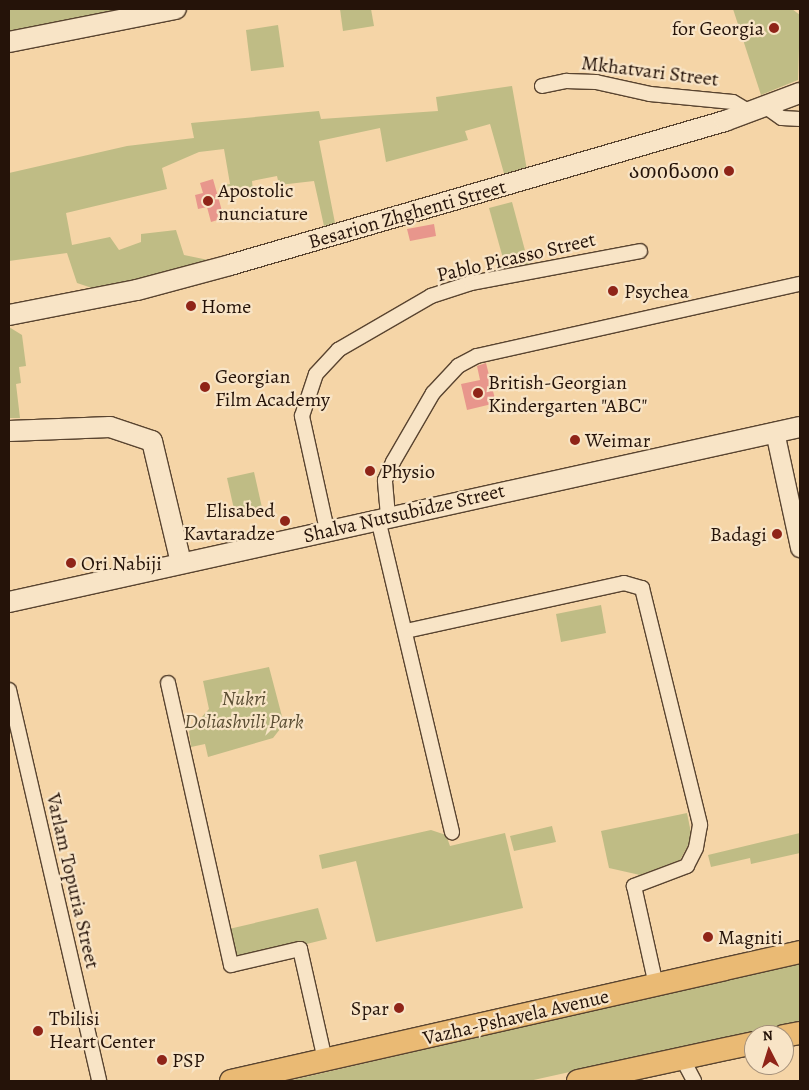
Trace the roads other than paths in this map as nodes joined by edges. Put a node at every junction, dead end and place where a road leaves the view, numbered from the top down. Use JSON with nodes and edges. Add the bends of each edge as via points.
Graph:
{"nodes":[{"id":1,"x":176,"y":9,"type":"edge"},
{"id":2,"x":9,"y":42,"type":"edge"},
{"id":3,"x":542,"y":86,"type":"dead end"},
{"id":4,"x":800,"y":93,"type":"edge"},
{"id":5,"x":758,"y":110,"type":"junction"},
{"id":6,"x":800,"y":119,"type":"edge"},
{"id":7,"x":640,"y":250,"type":"dead end"},
{"id":8,"x":800,"y":284,"type":"edge"},
{"id":9,"x":9,"y":314,"type":"edge"},
{"id":10,"x":800,"y":427,"type":"edge"},
{"id":11,"x":9,"y":431,"type":"edge"},
{"id":12,"x":775,"y":432,"type":"junction"},
{"id":13,"x":383,"y":518,"type":"junction"},
{"id":14,"x":327,"y":530,"type":"junction"},
{"id":15,"x":800,"y":548,"type":"edge"},
{"id":16,"x":181,"y":563,"type":"junction"},
{"id":17,"x":9,"y":602,"type":"edge"},
{"id":18,"x":406,"y":631,"type":"junction"},
{"id":19,"x":168,"y":683,"type":"dead end"},
{"id":20,"x":9,"y":690,"type":"edge"},
{"id":21,"x":452,"y":832,"type":"dead end"},
{"id":22,"x":800,"y":952,"type":"edge"},
{"id":23,"x":656,"y":985,"type":"junction"},
{"id":24,"x":744,"y":1044,"type":"edge"},
{"id":25,"x":682,"y":1058,"type":"junction"},
{"id":26,"x":325,"y":1060,"type":"junction"},
{"id":27,"x":99,"y":1081,"type":"edge"},
{"id":28,"x":231,"y":1081,"type":"edge"},
{"id":29,"x":578,"y":1081,"type":"edge"},
{"id":30,"x":694,"y":1081,"type":"edge"}],
"edges":[{"from":1,"to":2,"type":"main road"},
{"from":3,"to":5,"type":"street","name":"Mkhatvari Street","via":[[566,81],[596,82],[650,94],[733,102]]},
{"from":4,"to":5,"type":"main road","name":"Besarion Zhghenti Street"},
{"from":5,"to":6,"type":"street","name":"Mkhatvari Street","via":[[782,118]]},
{"from":5,"to":9,"type":"main road","name":"Besarion Zhghenti Street","via":[[189,276]]},
{"from":7,"to":14,"type":"street","name":"Pablo Picasso Street","via":[[471,283],[431,296],[338,350],[316,374],[302,416]]},
{"from":8,"to":13,"type":"street","via":[[477,356],[458,366],[433,393],[393,462],[385,480]]},
{"from":10,"to":12,"type":"main road","name":"Shalva Nutsubidze Street"},
{"from":11,"to":16,"type":"main road","via":[[110,427],[152,441]]},
{"from":12,"to":13,"type":"main road","name":"Shalva Nutsubidze Street"},
{"from":12,"to":15,"type":"street"},
{"from":13,"to":14,"type":"main road","name":"Shalva Nutsubidze Street"},
{"from":13,"to":18,"type":"street"},
{"from":14,"to":16,"type":"main road","name":"Shalva Nutsubidze Street"},
{"from":16,"to":17,"type":"main road","name":"Shalva Nutsubidze Street"},
{"from":18,"to":21,"type":"street"},
{"from":18,"to":23,"type":"street","via":[[624,583],[642,588],[700,825],[696,848],[687,866],[634,886]]},
{"from":19,"to":26,"type":"street","via":[[231,965],[300,949]]},
{"from":20,"to":27,"type":"street","name":"Varlam Topuria Street"},
{"from":22,"to":23,"type":"main road","name":"Vazha-Pshavela Avenue"},
{"from":23,"to":26,"type":"main road","name":"Vazha-Pshavela Avenue"},
{"from":24,"to":25,"type":"main road"},
{"from":25,"to":29,"type":"main road"},
{"from":25,"to":30,"type":"street"},
{"from":26,"to":28,"type":"main road","name":"Vazha-Pshavela Avenue"}]}
